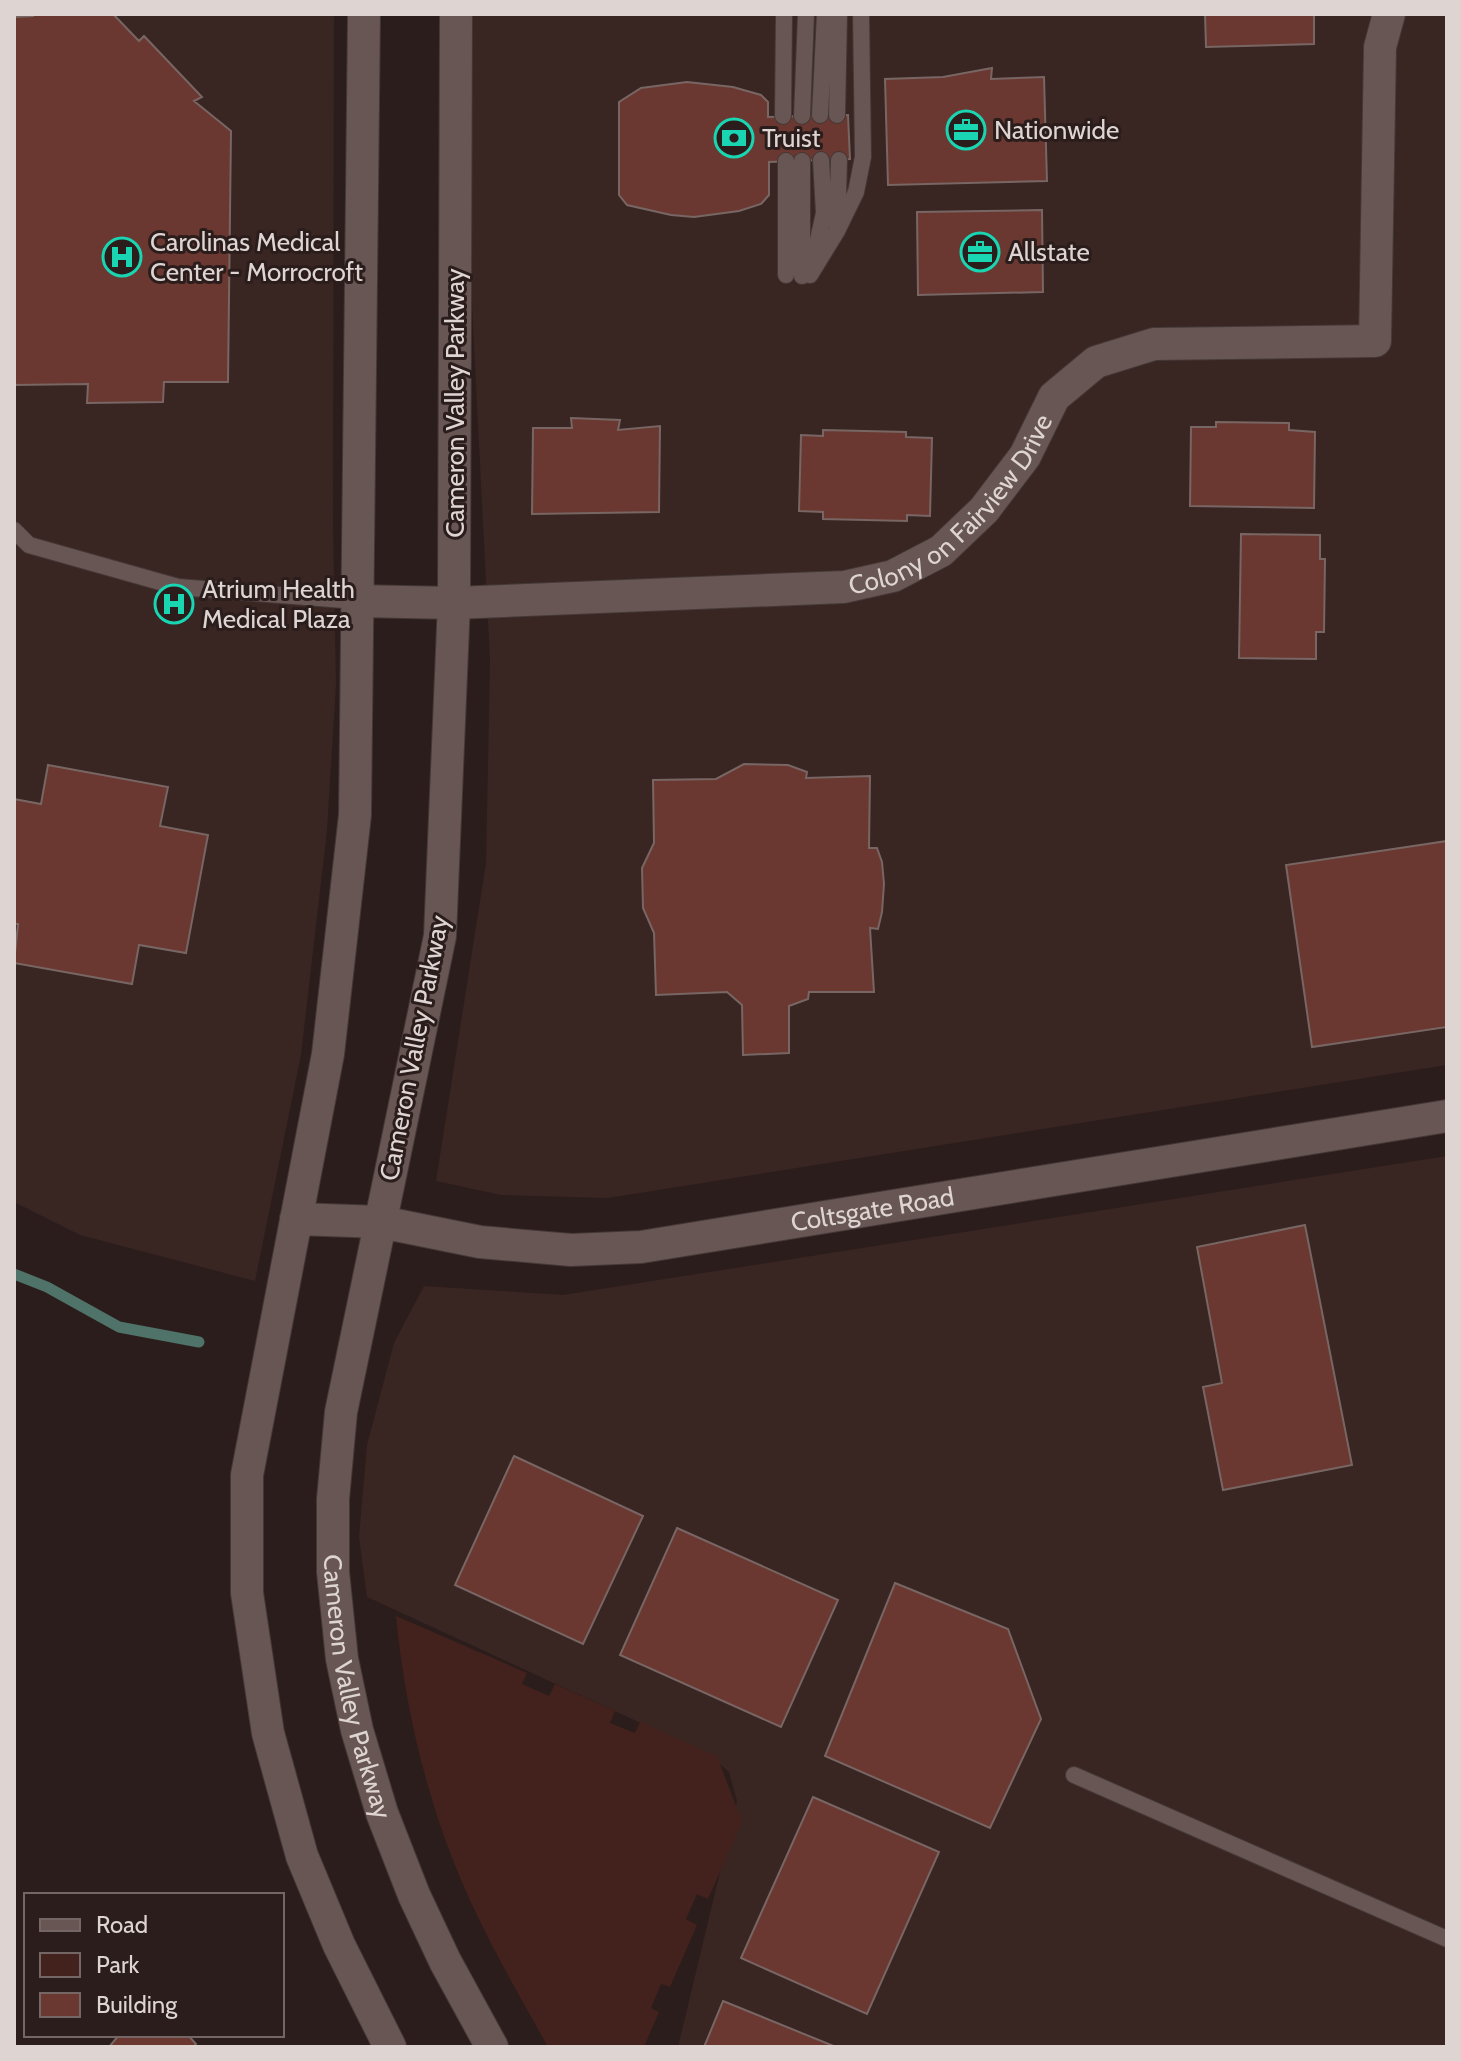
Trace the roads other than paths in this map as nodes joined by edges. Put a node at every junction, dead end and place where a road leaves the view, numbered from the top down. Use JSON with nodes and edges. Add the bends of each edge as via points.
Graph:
{"nodes":[{"id":1,"x":364,"y":14,"type":"edge"},
{"id":2,"x":456,"y":14,"type":"edge"},
{"id":3,"x":784,"y":14,"type":"edge"},
{"id":4,"x":806,"y":14,"type":"edge"},
{"id":5,"x":825,"y":14,"type":"edge"},
{"id":6,"x":839,"y":14,"type":"edge"},
{"id":7,"x":861,"y":14,"type":"edge"},
{"id":8,"x":1389,"y":14,"type":"edge"},
{"id":9,"x":783,"y":116,"type":"dead end"},
{"id":10,"x":802,"y":116,"type":"dead end"},
{"id":11,"x":821,"y":160,"type":"dead end"},
{"id":12,"x":839,"y":160,"type":"dead end"},
{"id":13,"x":794,"y":161,"type":"dead end"},
{"id":14,"x":837,"y":231,"type":"junction"},
{"id":15,"x":799,"y":276,"type":"junction"},
{"id":16,"x":14,"y":530,"type":"edge"},
{"id":17,"x":357,"y":601,"type":"junction"},
{"id":18,"x":454,"y":603,"type":"junction"},
{"id":19,"x":1447,"y":1116,"type":"edge"},
{"id":20,"x":296,"y":1219,"type":"junction"},
{"id":21,"x":381,"y":1222,"type":"junction"},
{"id":22,"x":1074,"y":1775,"type":"dead end"},
{"id":23,"x":1447,"y":1939,"type":"edge"},
{"id":24,"x":390,"y":2047,"type":"edge"},
{"id":25,"x":492,"y":2047,"type":"edge"}],
"edges":[{"from":1,"to":17,"type":"street"},
{"from":2,"to":18,"type":"street","name":"Cameron Valley Parkway"},
{"from":3,"to":9,"type":"lane"},
{"from":4,"to":10,"type":"lane"},
{"from":5,"to":6,"type":"lane","via":[[828,115]]},
{"from":7,"to":14,"type":"lane","via":[[863,157],[856,192]]},
{"from":8,"to":18,"type":"street","name":"Colony on Fairview Drive","via":[[1380,47],[1375,341],[1154,344],[1096,362],[1054,397],[1025,456],[984,510],[941,551],[893,576],[844,587]]},
{"from":11,"to":15,"type":"lane","via":[[824,213]]},
{"from":12,"to":14,"type":"lane"},
{"from":13,"to":15,"type":"lane"},
{"from":14,"to":15,"type":"lane"},
{"from":16,"to":17,"type":"lane","via":[[29,545],[178,587]]},
{"from":17,"to":18,"type":"street","name":"Colony on Fairview Drive"},
{"from":17,"to":20,"type":"street","via":[[355,815],[328,1054]]},
{"from":18,"to":21,"type":"street","name":"Cameron Valley Parkway","via":[[440,936]]},
{"from":19,"to":21,"type":"street","name":"Coltsgate Road","via":[[641,1247],[571,1250],[480,1242]]},
{"from":20,"to":21,"type":"street","name":"Coltsgate Road"},
{"from":20,"to":24,"type":"street","via":[[247,1475],[247,1593],[268,1733],[302,1856]]},
{"from":21,"to":25,"type":"street","name":"Cameron Valley Parkway","via":[[340,1427],[333,1499],[333,1572],[342,1659],[382,1813],[420,1907]]},
{"from":22,"to":23,"type":"lane"}]}
